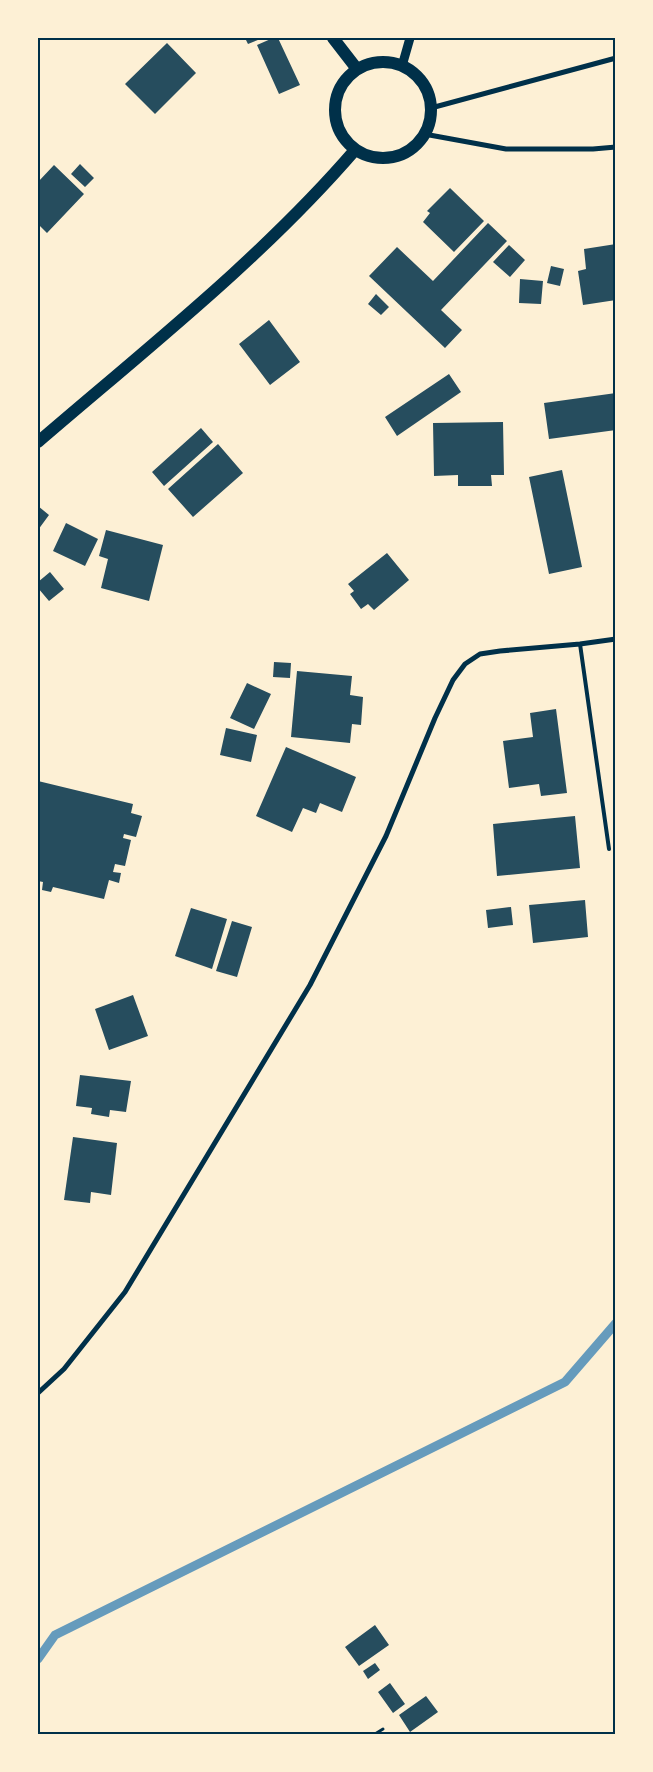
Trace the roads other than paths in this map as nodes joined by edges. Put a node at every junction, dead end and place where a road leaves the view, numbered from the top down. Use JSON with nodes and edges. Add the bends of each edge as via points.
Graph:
{"nodes":[{"id":1,"x":333,"y":38,"type":"edge"},
{"id":2,"x":410,"y":38,"type":"edge"},
{"id":3,"x":616,"y":58,"type":"edge"},
{"id":4,"x":402,"y":66,"type":"junction"},
{"id":5,"x":357,"y":69,"type":"junction"},
{"id":6,"x":431,"y":108,"type":"junction"},
{"id":7,"x":424,"y":134,"type":"junction"},
{"id":8,"x":616,"y":147,"type":"edge"},
{"id":9,"x":355,"y":150,"type":"junction"},
{"id":10,"x":38,"y":442,"type":"edge"},
{"id":11,"x":616,"y":638,"type":"edge"},
{"id":12,"x":580,"y":644,"type":"junction"},
{"id":13,"x":610,"y":849,"type":"dead end"},
{"id":14,"x":38,"y":1393,"type":"edge"}],
"edges":[{"from":1,"to":5,"type":"main road"},
{"from":2,"to":4,"type":"street"},
{"from":3,"to":6,"type":"street"},
{"from":4,"to":5,"type":"main road","via":[[387,62]]},
{"from":4,"to":6,"type":"main road","via":[[423,83]]},
{"from":5,"to":9,"type":"main road","via":[[338,94],[335,109],[337,125]]},
{"from":6,"to":7,"type":"main road","via":[[430,122]]},
{"from":7,"to":8,"type":"street","via":[[506,149]]},
{"from":7,"to":9,"type":"main road","via":[[401,155],[385,158]]},
{"from":9,"to":10,"type":"main road","via":[[312,199],[253,256]]},
{"from":11,"to":12,"type":"street"},
{"from":12,"to":13,"type":"lane"},
{"from":12,"to":14,"type":"street","via":[[480,654],[465,664],[453,680],[386,836],[310,985],[125,1292],[64,1369]]}]}
